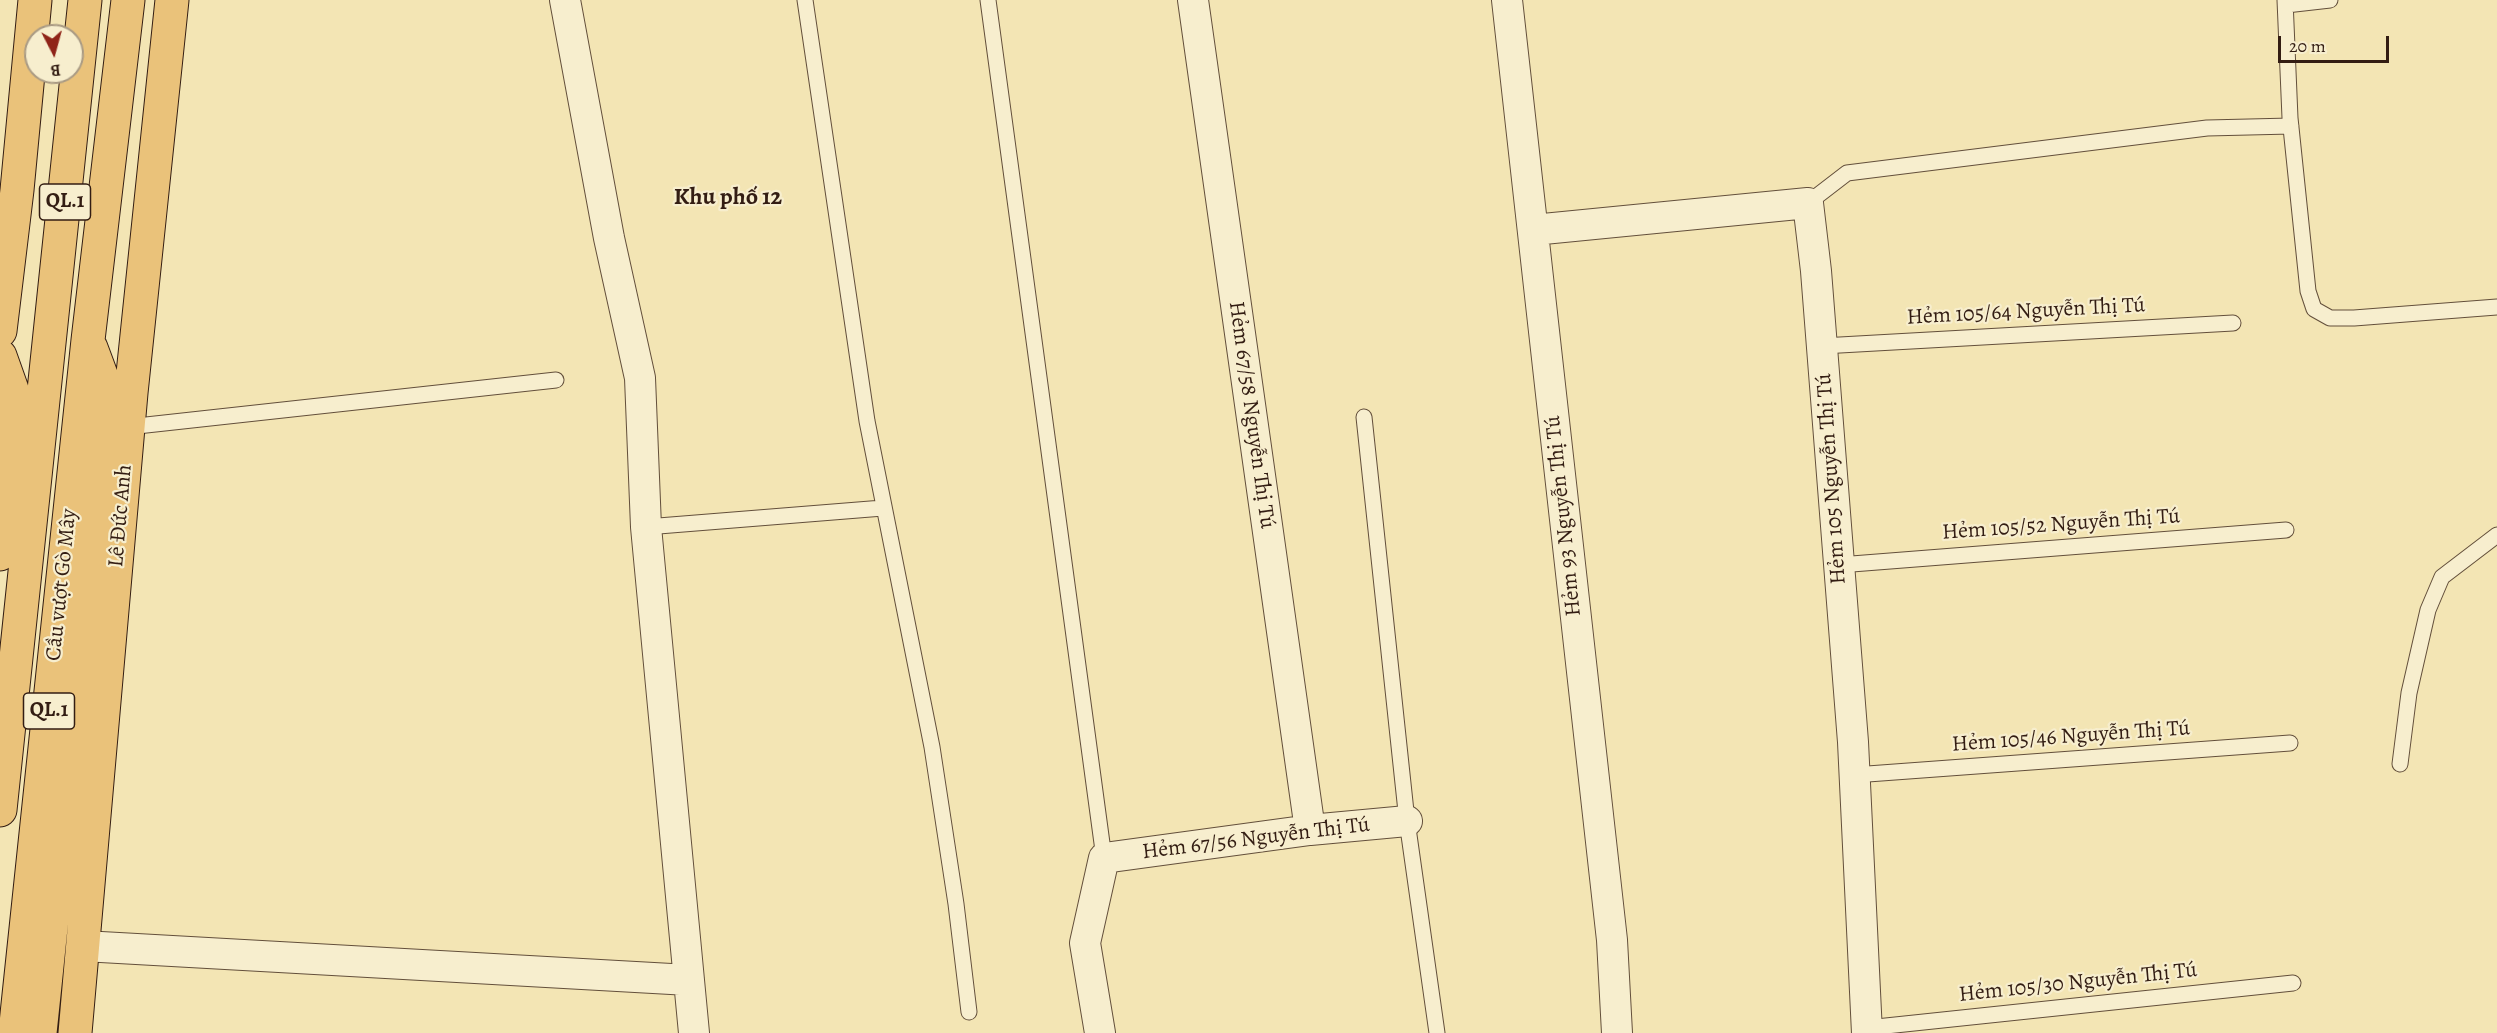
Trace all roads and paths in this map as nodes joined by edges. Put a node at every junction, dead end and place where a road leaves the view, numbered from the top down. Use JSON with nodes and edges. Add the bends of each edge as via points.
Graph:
{"nodes":[{"id":1,"x":35,"y":0,"type":"edge"},
{"id":2,"x":85,"y":0,"type":"edge"},
{"id":3,"x":128,"y":0,"type":"edge"},
{"id":4,"x":172,"y":0,"type":"edge"},
{"id":5,"x":565,"y":0,"type":"edge"},
{"id":6,"x":805,"y":0,"type":"edge"},
{"id":7,"x":988,"y":0,"type":"edge"},
{"id":8,"x":1193,"y":0,"type":"edge"},
{"id":9,"x":1507,"y":0,"type":"edge"},
{"id":10,"x":2330,"y":0,"type":"edge"},
{"id":11,"x":2285,"y":2,"type":"edge"},
{"id":12,"x":2291,"y":126,"type":"junction"},
{"id":13,"x":1808,"y":203,"type":"junction"},
{"id":14,"x":1533,"y":230,"type":"junction"},
{"id":15,"x":2497,"y":307,"type":"edge"},
{"id":16,"x":2233,"y":323,"type":"dead end"},
{"id":17,"x":0,"y":331,"type":"edge"},
{"id":18,"x":137,"y":345,"type":"junction"},
{"id":19,"x":1822,"y":346,"type":"junction"},
{"id":20,"x":0,"y":356,"type":"edge"},
{"id":21,"x":556,"y":380,"type":"dead end"},
{"id":22,"x":95,"y":390,"type":"junction"},
{"id":23,"x":30,"y":403,"type":"junction"},
{"id":24,"x":1364,"y":417,"type":"dead end"},
{"id":25,"x":128,"y":427,"type":"junction"},
{"id":26,"x":883,"y":508,"type":"junction"},
{"id":27,"x":646,"y":527,"type":"junction"},
{"id":28,"x":2286,"y":530,"type":"dead end"},
{"id":29,"x":2497,"y":535,"type":"edge"},
{"id":30,"x":0,"y":554,"type":"edge"},
{"id":31,"x":1839,"y":565,"type":"junction"},
{"id":32,"x":2290,"y":743,"type":"dead end"},
{"id":33,"x":2400,"y":764,"type":"dead end"},
{"id":34,"x":1854,"y":775,"type":"junction"},
{"id":35,"x":0,"y":810,"type":"edge"},
{"id":36,"x":1407,"y":821,"type":"junction"},
{"id":37,"x":1310,"y":830,"type":"junction"},
{"id":38,"x":1104,"y":858,"type":"junction"},
{"id":39,"x":83,"y":946,"type":"junction"},
{"id":40,"x":689,"y":980,"type":"junction"},
{"id":41,"x":2293,"y":983,"type":"dead end"},
{"id":42,"x":969,"y":1012,"type":"dead end"},
{"id":43,"x":1867,"y":1031,"type":"edge"},
{"id":44,"x":15,"y":1033,"type":"edge"},
{"id":45,"x":40,"y":1033,"type":"edge"},
{"id":46,"x":75,"y":1033,"type":"edge"},
{"id":47,"x":694,"y":1033,"type":"edge"},
{"id":48,"x":1100,"y":1033,"type":"edge"},
{"id":49,"x":1437,"y":1033,"type":"edge"},
{"id":50,"x":1617,"y":1033,"type":"edge"}],
"edges":[{"from":1,"to":17,"type":"highway","number":"QL.1"},
{"from":2,"to":23,"type":"highway","number":"QL.1","via":[[49,357]]},
{"from":3,"to":22,"type":"highway","number":"QL.1","via":[[88,340]]},
{"from":4,"to":18,"type":"highway","name":"Lê Đức Anh","number":"QL.1"},
{"from":5,"to":27,"type":"street","via":[[609,238],[640,378]]},
{"from":6,"to":26,"type":"lane"},
{"from":7,"to":38,"type":"lane"},
{"from":8,"to":37,"type":"street","name":"Hẻm 67/58 Nguyễn Thị Tú"},
{"from":9,"to":14,"type":"street","name":"Hẻm 93 Nguyễn Thị Tú"},
{"from":10,"to":11,"type":"lane"},
{"from":11,"to":12,"type":"lane"},
{"from":12,"to":13,"type":"lane","via":[[2207,128],[1847,173]]},
{"from":12,"to":15,"type":"lane","via":[[2308,291],[2314,309],[2330,318],[2354,318]]},
{"from":13,"to":14,"type":"street"},
{"from":13,"to":19,"type":"street","name":"Hẻm 105 Nguyễn Thị Tú"},
{"from":14,"to":50,"type":"street","name":"Hẻm 93 Nguyễn Thị Tú","via":[[1612,940]]},
{"from":16,"to":19,"type":"lane","name":"Hẻm 105/64 Nguyễn Thị Tú"},
{"from":18,"to":22,"type":"highway","name":"Cầu vượt Gò Mây","number":"QL.1"},
{"from":18,"to":25,"type":"highway","name":"Lê Đức Anh","number":"QL.1"},
{"from":19,"to":31,"type":"street","name":"Hẻm 105 Nguyễn Thị Tú"},
{"from":20,"to":23,"type":"highway","name":"Cầu vượt Gò Mây","number":"QL.1"},
{"from":21,"to":25,"type":"lane"},
{"from":22,"to":44,"type":"highway","name":"Cầu vượt Gò Mây","number":"QL.1"},
{"from":22,"to":45,"type":"highway","name":"Cầu vượt Gò Mây","number":"QL.1"},
{"from":23,"to":30,"type":"highway","name":"Cầu vượt Gò Mây","number":"QL.1"},
{"from":23,"to":35,"type":"highway","name":"Cầu vượt Gò Mây","number":"QL.1"},
{"from":24,"to":36,"type":"lane"},
{"from":25,"to":39,"type":"highway","name":"Lê Đức Anh","number":"QL.1"},
{"from":26,"to":27,"type":"lane"},
{"from":26,"to":42,"type":"lane","via":[[932,747],[957,904]]},
{"from":27,"to":40,"type":"street"},
{"from":28,"to":31,"type":"lane","name":"Hẻm 105/52 Nguyễn Thị Tú"},
{"from":29,"to":33,"type":"lane","via":[[2442,577],[2428,610],[2409,693]]},
{"from":31,"to":34,"type":"street","name":"Hẻm 105 Nguyễn Thị Tú"},
{"from":32,"to":34,"type":"lane","name":"Hẻm 105/46 Nguyễn Thị Tú"},
{"from":34,"to":43,"type":"street","name":"Hẻm 105 Nguyễn Thị Tú"},
{"from":36,"to":37,"type":"street","name":"Hẻm 67/56 Nguyễn Thị Tú"},
{"from":36,"to":49,"type":"lane"},
{"from":37,"to":38,"type":"street","name":"Hẻm 67/56 Nguyễn Thị Tú"},
{"from":38,"to":48,"type":"street","via":[[1085,943]]},
{"from":39,"to":40,"type":"street"},
{"from":39,"to":46,"type":"highway","name":"Lê Đức Anh","number":"QL.1"},
{"from":40,"to":47,"type":"street"},
{"from":41,"to":43,"type":"lane","name":"Hẻm 105/30 Nguyễn Thị Tú"}]}
